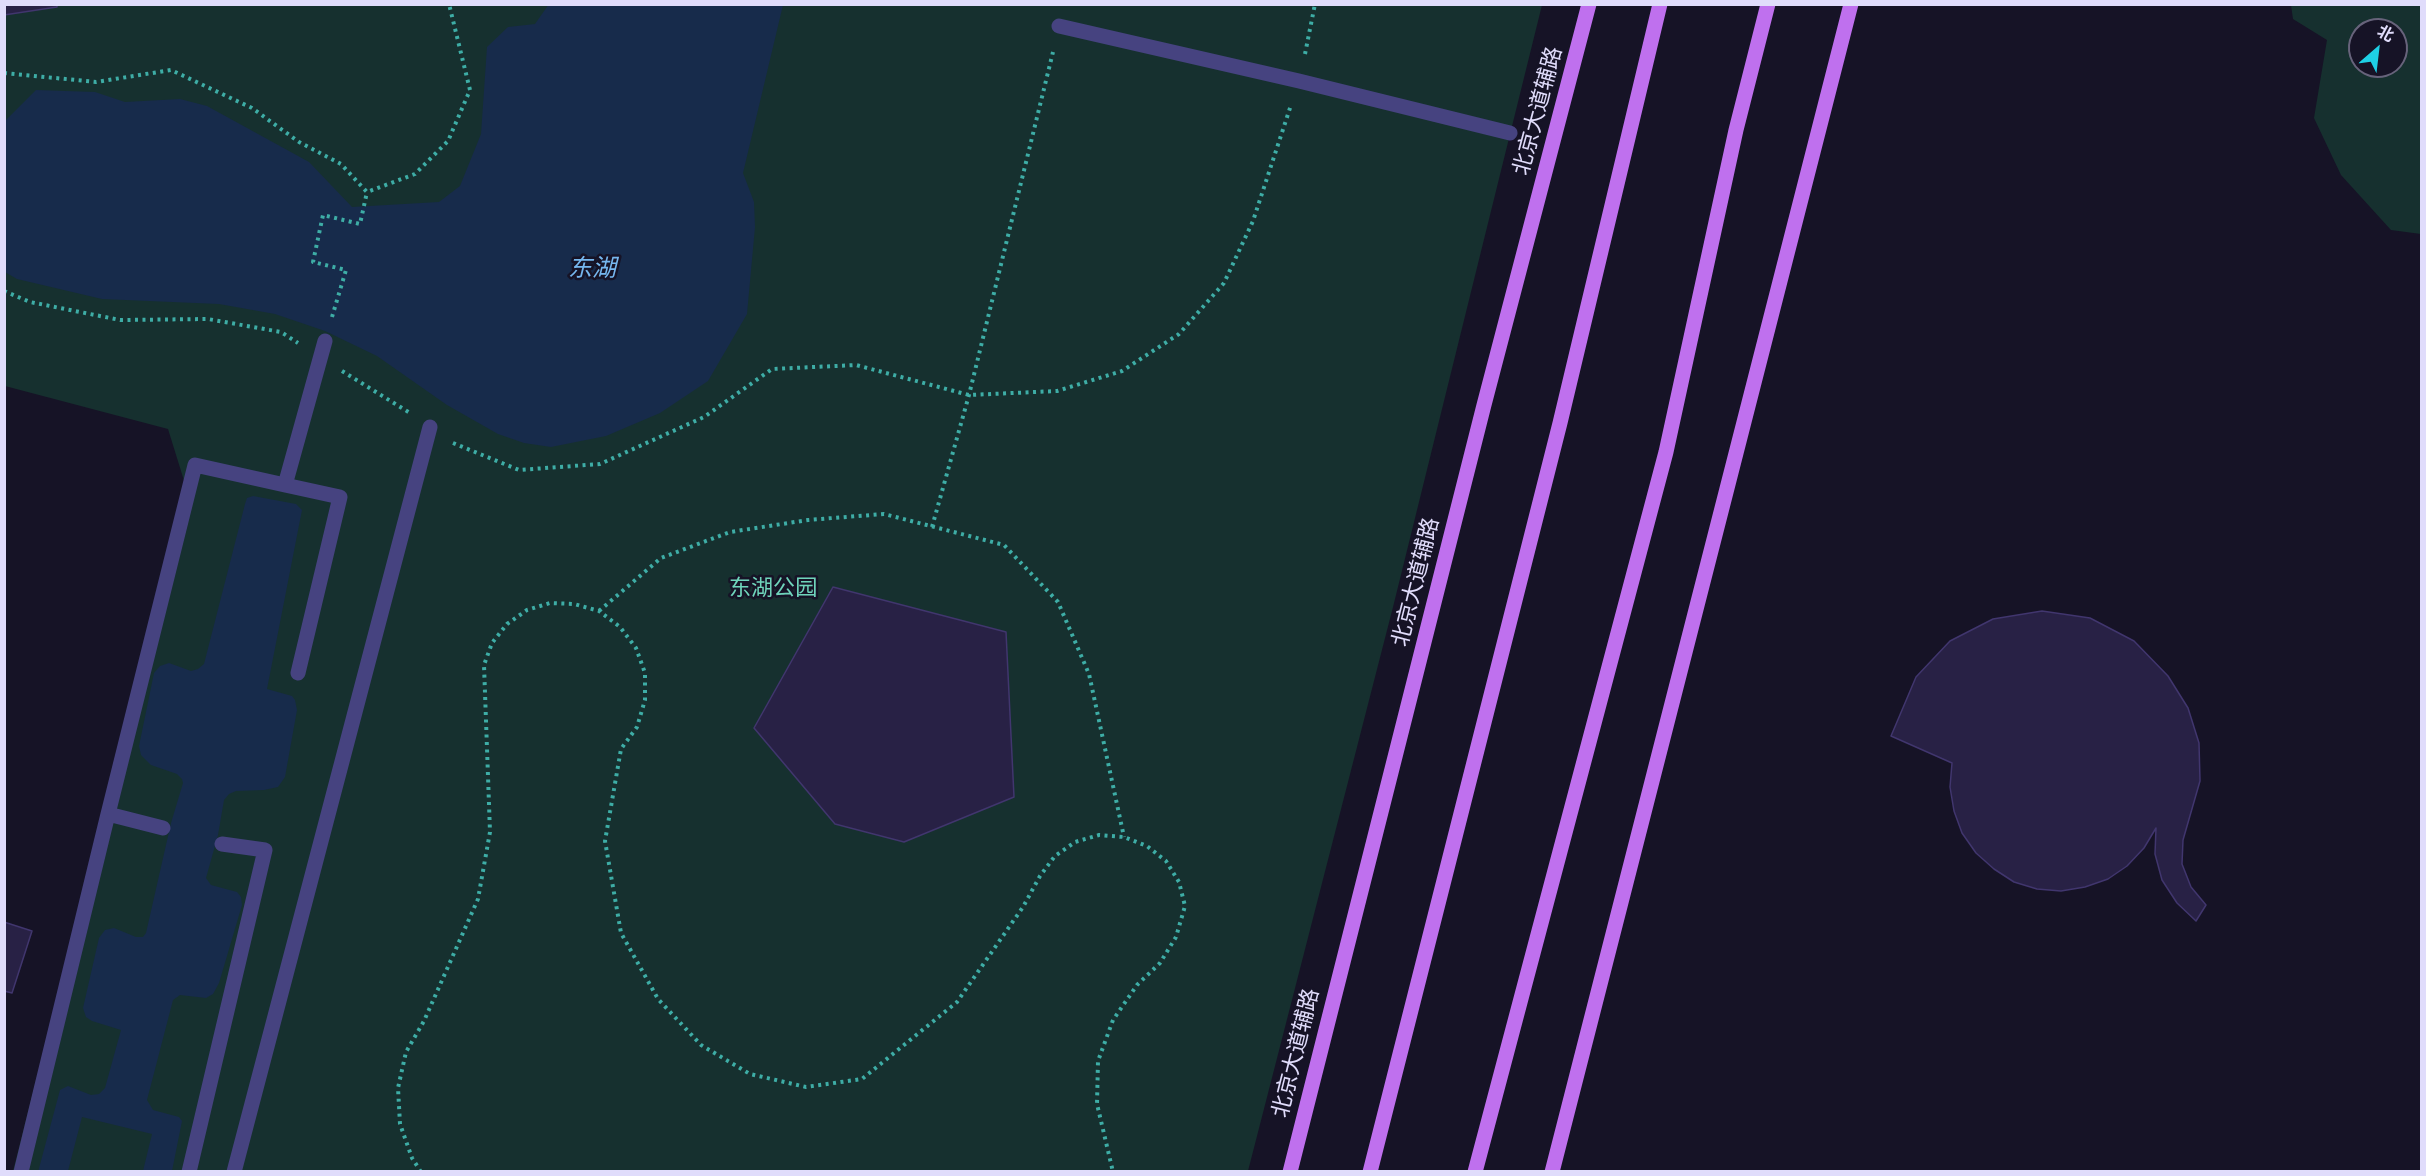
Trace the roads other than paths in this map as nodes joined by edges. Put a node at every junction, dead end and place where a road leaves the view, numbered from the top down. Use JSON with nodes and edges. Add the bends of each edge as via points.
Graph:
{"nodes":[{"id":1,"x":1589,"y":4,"type":"edge"},
{"id":2,"x":1660,"y":4,"type":"edge"},
{"id":3,"x":1768,"y":4,"type":"edge"},
{"id":4,"x":1851,"y":4,"type":"edge"},
{"id":5,"x":1059,"y":26,"type":"road end"},
{"id":6,"x":1510,"y":133,"type":"dead end"},
{"id":7,"x":326,"y":341,"type":"road end"},
{"id":8,"x":430,"y":427,"type":"road end"},
{"id":9,"x":285,"y":484,"type":"junction"},
{"id":10,"x":298,"y":673,"type":"dead end"},
{"id":11,"x":108,"y":814,"type":"junction"},
{"id":12,"x":163,"y":828,"type":"dead end"},
{"id":13,"x":222,"y":844,"type":"dead end"},
{"id":14,"x":21,"y":1172,"type":"edge"},
{"id":15,"x":189,"y":1172,"type":"edge"},
{"id":16,"x":234,"y":1172,"type":"edge"},
{"id":17,"x":1290,"y":1172,"type":"edge"},
{"id":18,"x":1370,"y":1172,"type":"edge"},
{"id":19,"x":1475,"y":1172,"type":"edge"},
{"id":20,"x":1552,"y":1172,"type":"edge"}],
"edges":[{"from":1,"to":17,"type":"main road","name":"北京大道辅路"},
{"from":2,"to":18,"type":"main road","via":[[1560,423]]},
{"from":3,"to":19,"type":"main road","via":[[1736,130],[1666,452]]},
{"from":4,"to":20,"type":"main road"},
{"from":5,"to":6,"type":"street"},
{"from":7,"to":9,"type":"street"},
{"from":8,"to":16,"type":"street"},
{"from":9,"to":10,"type":"street","via":[[340,497]]},
{"from":9,"to":11,"type":"street","via":[[195,465]]},
{"from":11,"to":12,"type":"street"},
{"from":11,"to":14,"type":"street"},
{"from":13,"to":15,"type":"street","via":[[265,850]]}]}
